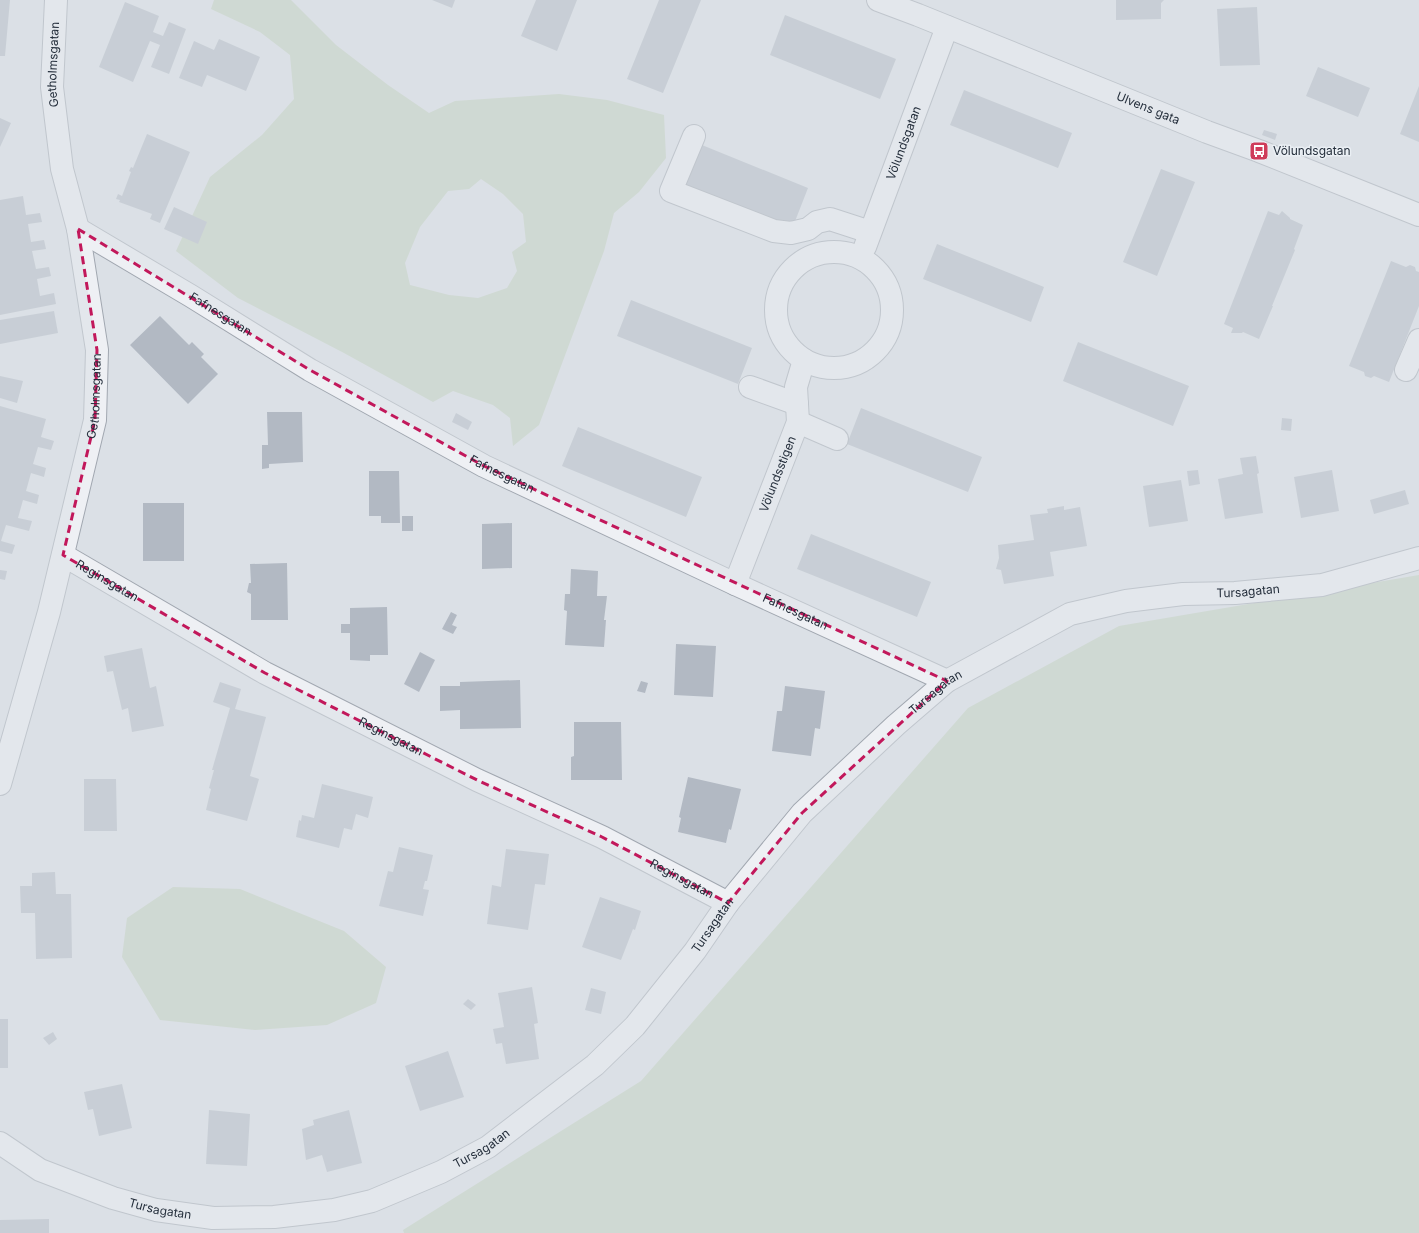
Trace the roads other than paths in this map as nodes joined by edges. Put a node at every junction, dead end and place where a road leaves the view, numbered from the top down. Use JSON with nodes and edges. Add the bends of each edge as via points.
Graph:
{"nodes":[{"id":1,"x":56,"y":0,"type":"edge"},
{"id":2,"x":878,"y":0,"type":"edge"},
{"id":3,"x":947,"y":27,"type":"junction"},
{"id":4,"x":694,"y":136,"type":"dead end"},
{"id":5,"x":1419,"y":215,"type":"edge"},
{"id":6,"x":78,"y":229,"type":"junction"},
{"id":7,"x":870,"y":232,"type":"junction"},
{"id":8,"x":860,"y":258,"type":"junction"},
{"id":9,"x":1419,"y":340,"type":"edge"},
{"id":10,"x":804,"y":360,"type":"junction"},
{"id":11,"x":1406,"y":370,"type":"dead end"},
{"id":12,"x":750,"y":387,"type":"dead end"},
{"id":13,"x":797,"y":413,"type":"junction"},
{"id":14,"x":837,"y":439,"type":"dead end"},
{"id":15,"x":63,"y":555,"type":"junction"},
{"id":16,"x":1419,"y":558,"type":"edge"},
{"id":17,"x":735,"y":584,"type":"junction"},
{"id":18,"x":947,"y":681,"type":"junction"},
{"id":19,"x":0,"y":784,"type":"edge"},
{"id":20,"x":728,"y":903,"type":"junction"},
{"id":21,"x":0,"y":1143,"type":"edge"}],
"edges":[{"from":1,"to":6,"type":"street","name":"Getholmsgatan","via":[[52,87],[62,169]]},
{"from":2,"to":3,"type":"street","name":"Ulvens gata"},
{"from":3,"to":5,"type":"street","name":"Ulvens gata"},
{"from":3,"to":7,"type":"street","name":"Völundsgatan"},
{"from":4,"to":7,"type":"street","via":[[671,191],[774,231],[791,233],[830,219]]},
{"from":6,"to":15,"type":"street","name":"Getholmsgatan","via":[[97,350],[95,420]]},
{"from":6,"to":17,"type":"street","name":"Fafnesgatan","via":[[310,370],[484,466]]},
{"from":7,"to":8,"type":"street","name":"Völundsgatan"},
{"from":8,"to":10,"type":"street","via":[[841,252],[821,253],[802,261],[787,275],[777,297],[776,317],[782,336]]},
{"from":8,"to":10,"type":"street","via":[[875,270],[887,286],[892,306],[890,326],[878,348],[862,360],[843,367],[823,367]]},
{"from":9,"to":11,"type":"street"},
{"from":10,"to":13,"type":"street","name":"Völundsstigen","via":[[796,387]]},
{"from":12,"to":13,"type":"street"},
{"from":13,"to":14,"type":"street"},
{"from":13,"to":17,"type":"street","name":"Völundsstigen"},
{"from":15,"to":19,"type":"street","name":"Getholmsgatan"},
{"from":15,"to":20,"type":"street","name":"Reginsgatan","via":[[265,673],[477,780],[602,837]]},
{"from":16,"to":18,"type":"street","name":"Tursagatan","via":[[1322,585],[1235,593],[1183,594],[1126,601],[1070,614]]},
{"from":17,"to":18,"type":"street","name":"Fafnesgatan"},
{"from":18,"to":20,"type":"street","name":"Tursagatan","via":[[802,813]]},
{"from":20,"to":21,"type":"street","name":"Tursagatan","via":[[695,951],[634,1026],[595,1065],[488,1147],[441,1172],[372,1201],[334,1210],[274,1217],[212,1218],[163,1211],[113,1198],[40,1170]]}]}
